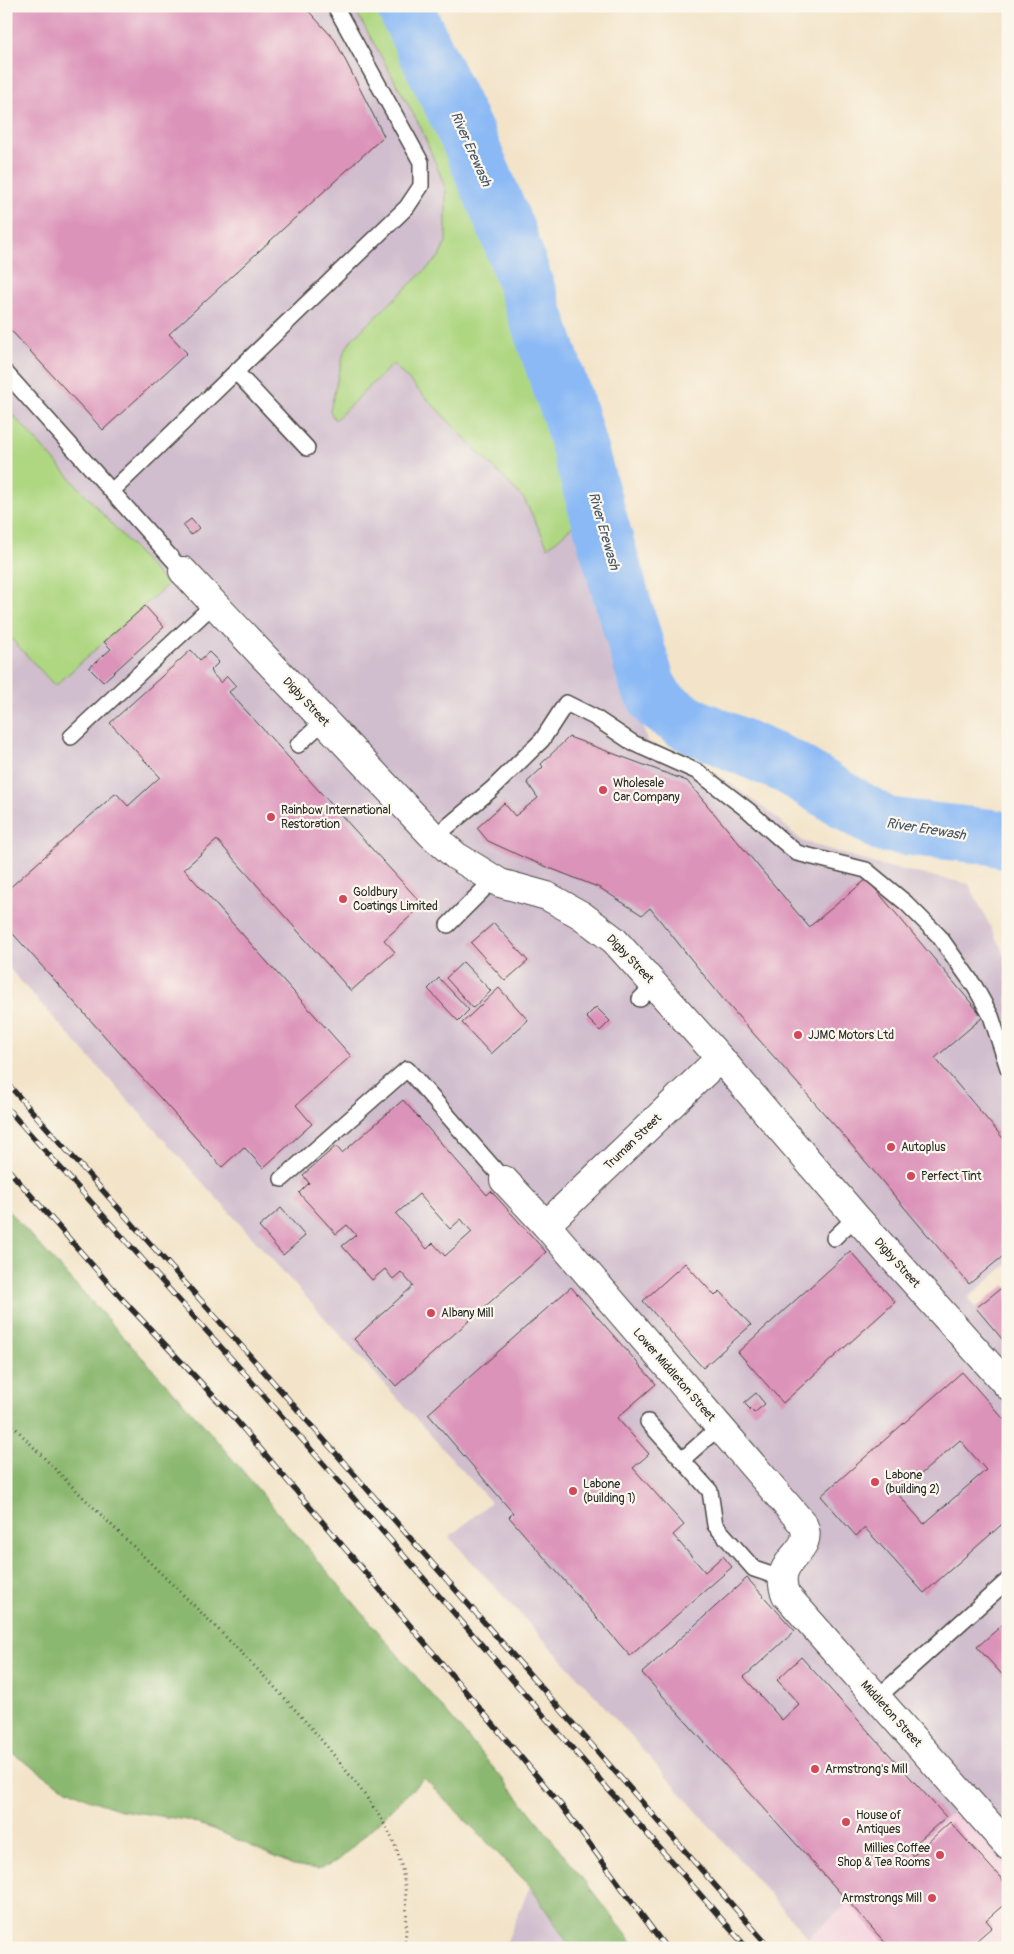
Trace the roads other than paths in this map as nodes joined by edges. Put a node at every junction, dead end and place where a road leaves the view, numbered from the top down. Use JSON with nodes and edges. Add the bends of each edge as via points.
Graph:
{"nodes":[{"id":1,"x":334,"y":6,"type":"edge"},
{"id":2,"x":236,"y":372,"type":"junction"},
{"id":3,"x":6,"y":373,"type":"edge"},
{"id":4,"x":307,"y":448,"type":"dead end"},
{"id":5,"x":112,"y":491,"type":"junction"},
{"id":6,"x":183,"y":571,"type":"joint"},
{"id":7,"x":214,"y":604,"type":"junction"},
{"id":8,"x":324,"y":721,"type":"junction"},
{"id":9,"x":71,"y":737,"type":"dead end"},
{"id":10,"x":298,"y":745,"type":"dead end"},
{"id":11,"x":435,"y":837,"type":"junction"},
{"id":12,"x":494,"y":879,"type":"junction"},
{"id":13,"x":448,"y":925,"type":"dead end"},
{"id":14,"x":720,"y":1058,"type":"junction"},
{"id":15,"x":1008,"y":1068,"type":"edge"},
{"id":16,"x":282,"y":1179,"type":"dead end"},
{"id":17,"x":504,"y":1180,"type":"joint"},
{"id":18,"x":856,"y":1217,"type":"junction"},
{"id":19,"x":546,"y":1225,"type":"junction"},
{"id":20,"x":834,"y":1238,"type":"dead end"},
{"id":21,"x":1008,"y":1386,"type":"edge"},
{"id":22,"x":648,"y":1422,"type":"dead end"},
{"id":23,"x":719,"y":1427,"type":"junction"},
{"id":24,"x":682,"y":1460,"type":"junction"},
{"id":25,"x":782,"y":1578,"type":"junction"},
{"id":26,"x":1008,"y":1580,"type":"edge"},
{"id":27,"x":876,"y":1698,"type":"junction"},
{"id":28,"x":1008,"y":1846,"type":"edge"}],
"edges":[{"from":1,"to":2,"type":"lane","via":[[421,162],[421,186],[407,207]]},
{"from":2,"to":4,"type":"lane"},
{"from":2,"to":5,"type":"lane"},
{"from":3,"to":5,"type":"lane"},
{"from":5,"to":6,"type":"lane"},
{"from":6,"to":7,"type":"street","name":"Digby Street"},
{"from":7,"to":8,"type":"street","name":"Digby Street"},
{"from":7,"to":9,"type":"lane"},
{"from":8,"to":10,"type":"lane"},
{"from":8,"to":11,"type":"street","name":"Digby Street"},
{"from":11,"to":12,"type":"street","name":"Digby Street","via":[[456,856]]},
{"from":11,"to":15,"type":"lane","via":[[492,789],[542,740],[566,703],[633,742],[698,772],[797,853],[866,870],[939,936],[991,1016]]},
{"from":12,"to":13,"type":"lane"},
{"from":12,"to":14,"type":"street","name":"Digby Street","via":[[547,896],[581,915],[614,940],[647,992]]},
{"from":14,"to":18,"type":"street","name":"Digby Street"},
{"from":14,"to":19,"type":"street","name":"Truman Street","via":[[600,1163]]},
{"from":16,"to":17,"type":"lane","via":[[406,1069]]},
{"from":17,"to":19,"type":"street","name":"Lower Middleton Street"},
{"from":18,"to":20,"type":"lane"},
{"from":18,"to":21,"type":"street","name":"Digby Street"},
{"from":19,"to":23,"type":"street","name":"Lower Middleton Street"},
{"from":22,"to":24,"type":"lane"},
{"from":23,"to":24,"type":"lane"},
{"from":23,"to":25,"type":"street","name":"Lower Middleton Street","via":[[806,1532],[806,1539],[785,1568]]},
{"from":24,"to":25,"type":"lane","via":[[710,1490],[715,1525],[754,1569]]},
{"from":25,"to":27,"type":"street","name":"Middleton Street","via":[[786,1595]]},
{"from":26,"to":27,"type":"lane"},
{"from":27,"to":28,"type":"street","name":"Middleton Street"}]}
